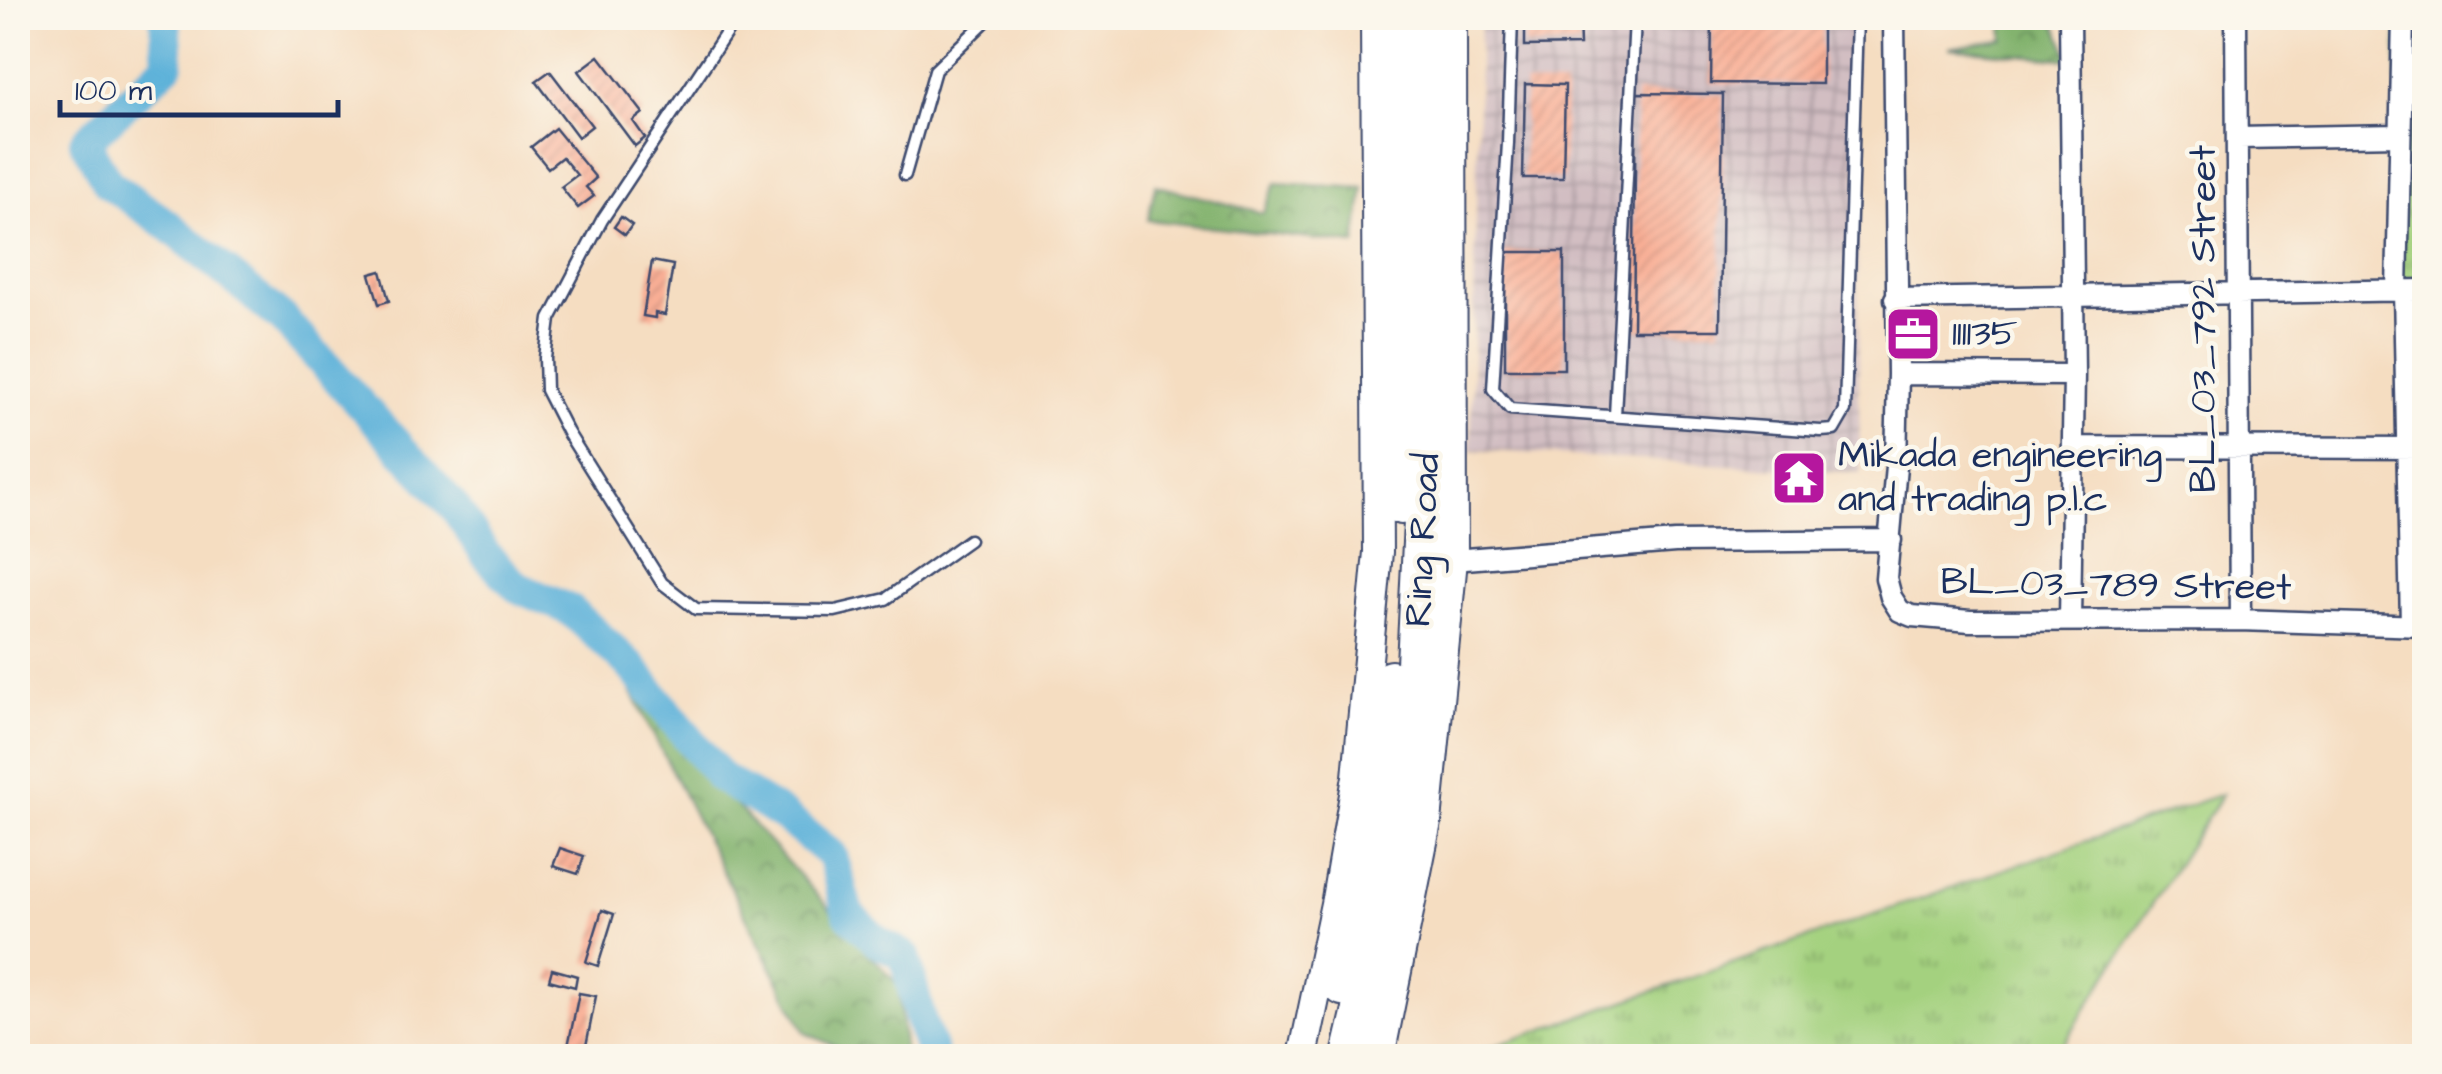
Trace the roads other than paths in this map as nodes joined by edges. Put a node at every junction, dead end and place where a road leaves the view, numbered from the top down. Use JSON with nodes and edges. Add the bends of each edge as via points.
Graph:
{"nodes":[{"id":1,"x":736,"y":18,"type":"edge"},
{"id":2,"x":989,"y":18,"type":"edge"},
{"id":3,"x":1375,"y":18,"type":"edge"},
{"id":4,"x":1400,"y":18,"type":"edge"},
{"id":5,"x":1427,"y":18,"type":"edge"},
{"id":6,"x":1452,"y":18,"type":"edge"},
{"id":7,"x":1512,"y":18,"type":"edge"},
{"id":8,"x":1636,"y":18,"type":"edge"},
{"id":9,"x":1857,"y":18,"type":"edge"},
{"id":10,"x":1894,"y":18,"type":"edge"},
{"id":11,"x":2070,"y":18,"type":"edge"},
{"id":12,"x":2236,"y":18,"type":"edge"},
{"id":13,"x":2403,"y":18,"type":"edge"},
{"id":14,"x":2399,"y":135,"type":"junction"},
{"id":15,"x":2239,"y":138,"type":"junction"},
{"id":16,"x":904,"y":175,"type":"dead end"},
{"id":17,"x":2409,"y":291,"type":"edge"},
{"id":18,"x":2238,"y":292,"type":"junction"},
{"id":19,"x":2074,"y":294,"type":"junction"},
{"id":20,"x":1895,"y":299,"type":"junction"},
{"id":21,"x":1898,"y":374,"type":"junction"},
{"id":22,"x":2074,"y":375,"type":"junction"},
{"id":23,"x":1615,"y":416,"type":"junction"},
{"id":24,"x":2238,"y":446,"type":"junction"},
{"id":25,"x":2073,"y":447,"type":"junction"},
{"id":26,"x":2415,"y":448,"type":"edge"},
{"id":27,"x":969,"y":540,"type":"dead end"},
{"id":28,"x":1891,"y":540,"type":"junction"},
{"id":29,"x":1453,"y":560,"type":"junction"},
{"id":30,"x":2070,"y":620,"type":"junction"},
{"id":31,"x":2240,"y":620,"type":"junction"},
{"id":32,"x":2418,"y":625,"type":"edge"},
{"id":33,"x":1303,"y":1056,"type":"edge"},
{"id":34,"x":1327,"y":1056,"type":"edge"},
{"id":35,"x":1351,"y":1056,"type":"edge"},
{"id":36,"x":1380,"y":1056,"type":"edge"}],
"edges":[{"from":1,"to":27,"type":"lane","via":[[602,220],[550,319],[546,390],[662,583],[696,609],[834,611],[886,600]]},
{"from":2,"to":16,"type":"lane","via":[[934,70]]},
{"from":3,"to":33,"type":"street","name":"Ring Road","via":[[1378,552],[1357,777]]},
{"from":4,"to":34,"type":"highway","name":"Ring Road","via":[[1394,653],[1369,847]]},
{"from":5,"to":35,"type":"highway","name":"Ring Road","via":[[1428,421],[1413,725],[1389,896]]},
{"from":6,"to":29,"type":"street","name":"Ring Road"},
{"from":7,"to":23,"type":"lane","via":[[1493,390],[1510,409]]},
{"from":8,"to":23,"type":"lane"},
{"from":9,"to":23,"type":"lane","via":[[1840,422],[1821,431]]},
{"from":10,"to":20,"type":"street"},
{"from":11,"to":19,"type":"street"},
{"from":12,"to":15,"type":"street","name":"BL_03_792 Street"},
{"from":13,"to":14,"type":"street"},
{"from":14,"to":15,"type":"street"},
{"from":14,"to":17,"type":"street"},
{"from":15,"to":18,"type":"street","name":"BL_03_792 Street"},
{"from":17,"to":18,"type":"street"},
{"from":17,"to":26,"type":"street"},
{"from":18,"to":19,"type":"street"},
{"from":18,"to":24,"type":"street","name":"BL_03_792 Street"},
{"from":19,"to":20,"type":"street"},
{"from":19,"to":22,"type":"street"},
{"from":20,"to":21,"type":"street"},
{"from":21,"to":22,"type":"street"},
{"from":21,"to":28,"type":"street"},
{"from":22,"to":25,"type":"street"},
{"from":24,"to":25,"type":"street"},
{"from":24,"to":26,"type":"street"},
{"from":24,"to":31,"type":"street","name":"BL_03_792 Street"},
{"from":25,"to":30,"type":"street"},
{"from":26,"to":32,"type":"street"},
{"from":28,"to":29,"type":"street","name":"BL_03_789 Street","via":[[1675,542]]},
{"from":28,"to":30,"type":"street","name":"BL_03_789 Street","via":[[1886,578],[1900,610],[1912,616]]},
{"from":29,"to":36,"type":"street","name":"Ring Road","via":[[1427,822]]},
{"from":30,"to":31,"type":"street","name":"BL_03_789 Street"},
{"from":31,"to":32,"type":"street","name":"BL_03_789 Street"}]}
